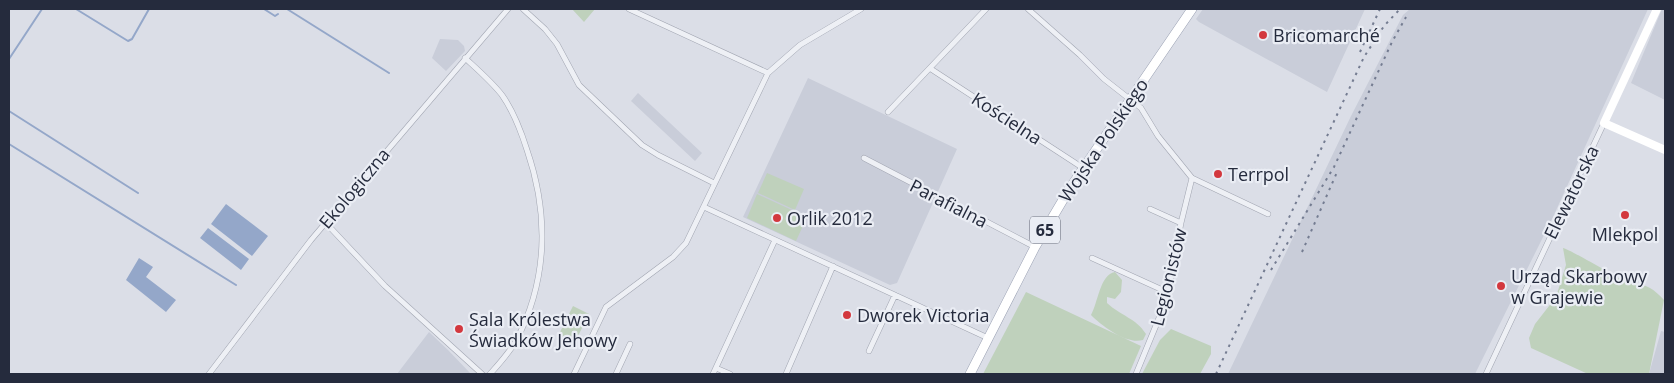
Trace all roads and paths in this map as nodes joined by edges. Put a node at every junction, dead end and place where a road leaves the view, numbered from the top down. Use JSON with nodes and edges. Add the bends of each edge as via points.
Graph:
{"nodes":[{"id":1,"x":508,"y":9,"type":"edge"},
{"id":2,"x":523,"y":9,"type":"edge"},
{"id":3,"x":629,"y":9,"type":"edge"},
{"id":4,"x":861,"y":9,"type":"edge"},
{"id":5,"x":986,"y":9,"type":"edge"},
{"id":6,"x":1028,"y":9,"type":"edge"},
{"id":7,"x":1657,"y":9,"type":"edge"},
{"id":8,"x":1189,"y":12,"type":"edge"},
{"id":9,"x":464,"y":58,"type":"junction"},
{"id":10,"x":931,"y":69,"type":"junction"},
{"id":11,"x":768,"y":73,"type":"junction"},
{"id":12,"x":1130,"y":98,"type":"junction"},
{"id":13,"x":888,"y":112,"type":"dead end"},
{"id":14,"x":1604,"y":123,"type":"junction"},
{"id":15,"x":1665,"y":150,"type":"edge"},
{"id":16,"x":864,"y":158,"type":"dead end"},
{"id":17,"x":1083,"y":168,"type":"junction"},
{"id":18,"x":1192,"y":178,"type":"junction"},
{"id":19,"x":714,"y":183,"type":"junction"},
{"id":20,"x":704,"y":207,"type":"junction"},
{"id":21,"x":1150,"y":209,"type":"dead end"},
{"id":22,"x":1268,"y":214,"type":"dead end"},
{"id":23,"x":325,"y":222,"type":"junction"},
{"id":24,"x":1181,"y":223,"type":"junction"},
{"id":25,"x":775,"y":240,"type":"junction"},
{"id":26,"x":1035,"y":247,"type":"junction"},
{"id":27,"x":1092,"y":258,"type":"dead end"},
{"id":28,"x":833,"y":266,"type":"junction"},
{"id":29,"x":1167,"y":292,"type":"junction"},
{"id":30,"x":895,"y":295,"type":"junction"},
{"id":31,"x":988,"y":338,"type":"junction"},
{"id":32,"x":630,"y":344,"type":"dead end"},
{"id":33,"x":869,"y":351,"type":"dead end"},
{"id":34,"x":716,"y":368,"type":"junction"},
{"id":35,"x":209,"y":374,"type":"edge"},
{"id":36,"x":482,"y":374,"type":"edge"},
{"id":37,"x":490,"y":374,"type":"edge"},
{"id":38,"x":574,"y":374,"type":"edge"},
{"id":39,"x":616,"y":374,"type":"edge"},
{"id":40,"x":713,"y":374,"type":"edge"},
{"id":41,"x":730,"y":374,"type":"edge"},
{"id":42,"x":786,"y":374,"type":"edge"},
{"id":43,"x":970,"y":374,"type":"edge"},
{"id":44,"x":1136,"y":374,"type":"edge"},
{"id":45,"x":1486,"y":374,"type":"edge"}],
"edges":[{"from":1,"to":9,"type":"street","name":"Ekologiczna"},
{"from":2,"to":19,"type":"street","via":[[546,29],[579,85],[642,145]]},
{"from":3,"to":11,"type":"street"},
{"from":4,"to":11,"type":"street","via":[[800,45]]},
{"from":5,"to":10,"type":"street"},
{"from":6,"to":12,"type":"street","via":[[1104,80]]},
{"from":7,"to":14,"type":"street","name":"Elewatorska"},
{"from":8,"to":12,"type":"main road","name":"Wojska Polskiego","number":"65"},
{"from":9,"to":23,"type":"street","name":"Ekologiczna"},
{"from":9,"to":37,"type":"street","via":[[488,78],[512,113],[535,176],[542,215],[540,269],[534,295],[516,341]]},
{"from":10,"to":13,"type":"street"},
{"from":10,"to":17,"type":"street","name":"Kościelna"},
{"from":11,"to":19,"type":"street"},
{"from":12,"to":17,"type":"main road","name":"Wojska Polskiego","number":"65"},
{"from":12,"to":18,"type":"street","via":[[1145,113]]},
{"from":14,"to":15,"type":"street"},
{"from":14,"to":45,"type":"street","name":"Elewatorska"},
{"from":16,"to":26,"type":"street","name":"Parafialna"},
{"from":17,"to":26,"type":"main road","name":"Wojska Polskiego","number":"65"},
{"from":18,"to":22,"type":"street"},
{"from":18,"to":24,"type":"street","name":"Legionistów"},
{"from":19,"to":20,"type":"street"},
{"from":20,"to":25,"type":"street"},
{"from":20,"to":38,"type":"street","via":[[678,253],[606,307]]},
{"from":21,"to":24,"type":"street"},
{"from":23,"to":35,"type":"street","name":"Ekologiczna"},
{"from":23,"to":36,"type":"street","via":[[385,286]]},
{"from":24,"to":29,"type":"street","name":"Legionistów"},
{"from":25,"to":28,"type":"street"},
{"from":25,"to":34,"type":"street"},
{"from":26,"to":31,"type":"main road","name":"Wojska Polskiego","number":"65"},
{"from":27,"to":29,"type":"street"},
{"from":28,"to":30,"type":"street"},
{"from":28,"to":42,"type":"street"},
{"from":29,"to":44,"type":"street","name":"Legionistów","via":[[1158,326]]},
{"from":30,"to":31,"type":"street"},
{"from":30,"to":33,"type":"street"},
{"from":31,"to":43,"type":"main road","name":"Wojska Polskiego","number":"65"},
{"from":32,"to":39,"type":"street"},
{"from":34,"to":40,"type":"street"},
{"from":34,"to":41,"type":"street"}]}
